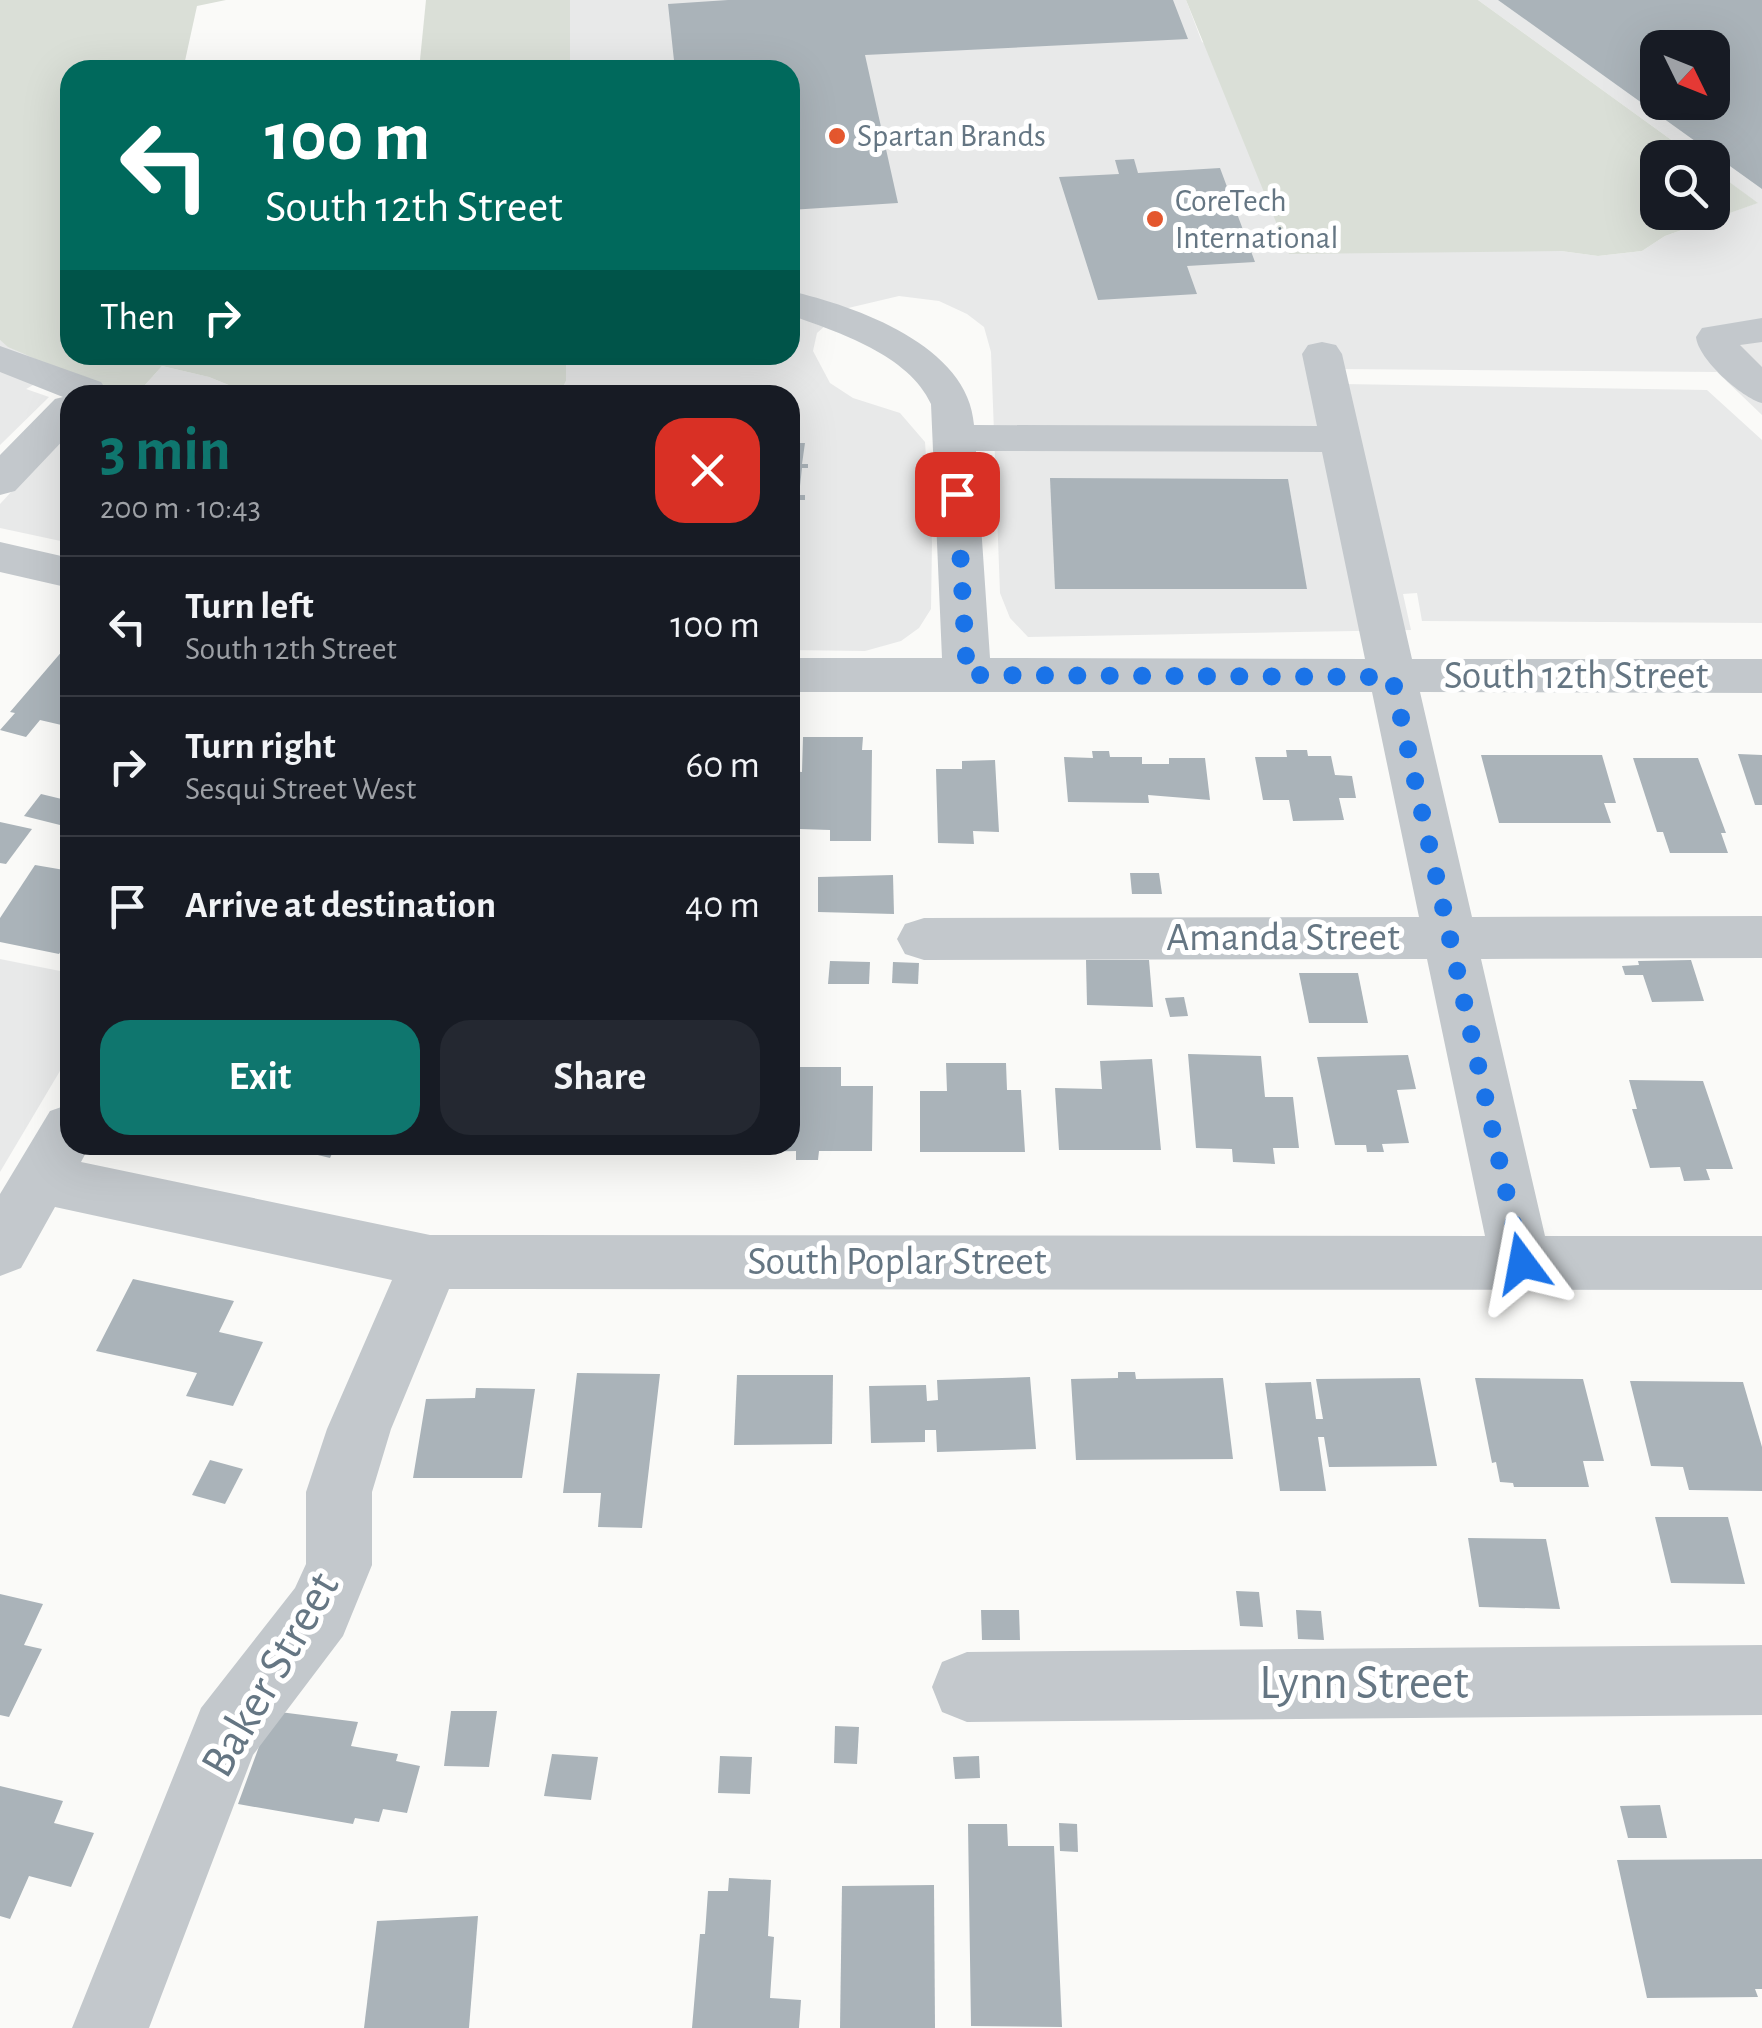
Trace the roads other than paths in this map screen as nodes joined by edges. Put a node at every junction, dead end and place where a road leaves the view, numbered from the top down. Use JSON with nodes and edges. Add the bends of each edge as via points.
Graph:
{"nodes":[{"id":1,"x":800,"y":307,"type":"edge"},
{"id":2,"x":1762,"y":330,"type":"edge"},
{"id":3,"x":1322,"y":354,"type":"dead end"},
{"id":4,"x":0,"y":358,"type":"edge"},
{"id":5,"x":70,"y":385,"type":"edge"},
{"id":6,"x":1762,"y":390,"type":"edge"},
{"id":7,"x":60,"y":418,"type":"edge"},
{"id":8,"x":954,"y":438,"type":"junction"},
{"id":9,"x":1341,"y":439,"type":"junction"},
{"id":10,"x":0,"y":480,"type":"edge"},
{"id":11,"x":0,"y":557,"type":"edge"},
{"id":12,"x":60,"y":571,"type":"edge"},
{"id":13,"x":800,"y":675,"type":"edge"},
{"id":14,"x":967,"y":675,"type":"junction"},
{"id":15,"x":1762,"y":676,"type":"edge"},
{"id":16,"x":1392,"y":677,"type":"junction"},
{"id":17,"x":1762,"y":937,"type":"edge"},
{"id":18,"x":924,"y":938,"type":"dead end"},
{"id":19,"x":1450,"y":938,"type":"junction"},
{"id":20,"x":60,"y":1145,"type":"edge"},
{"id":21,"x":40,"y":1179,"type":"junction"},
{"id":22,"x":0,"y":1249,"type":"edge"},
{"id":23,"x":430,"y":1262,"type":"junction"},
{"id":24,"x":1522,"y":1263,"type":"junction"},
{"id":25,"x":1762,"y":1263,"type":"edge"},
{"id":26,"x":1762,"y":1680,"type":"edge"},
{"id":27,"x":967,"y":1687,"type":"dead end"},
{"id":28,"x":110,"y":2028,"type":"edge"}],
"edges":[{"from":1,"to":8,"type":"street","via":[[922,362],[952,404]]},
{"from":2,"to":6,"type":"street","via":[[1716,337],[1717,346]]},
{"from":3,"to":9,"type":"street"},
{"from":4,"to":5,"type":"street"},
{"from":7,"to":10,"type":"street"},
{"from":8,"to":9,"type":"street"},
{"from":8,"to":14,"type":"street"},
{"from":9,"to":16,"type":"street"},
{"from":11,"to":12,"type":"street"},
{"from":13,"to":14,"type":"street","name":"South 12th Street"},
{"from":14,"to":16,"type":"street","name":"South 12th Street"},
{"from":15,"to":16,"type":"street","name":"South 12th Street"},
{"from":16,"to":19,"type":"street"},
{"from":17,"to":19,"type":"street","name":"Amanda Street"},
{"from":18,"to":19,"type":"street","name":"Amanda Street"},
{"from":19,"to":24,"type":"street"},
{"from":20,"to":21,"type":"street"},
{"from":21,"to":22,"type":"street"},
{"from":21,"to":23,"type":"street","name":"South Poplar Street"},
{"from":23,"to":24,"type":"street","name":"South Poplar Street"},
{"from":23,"to":28,"type":"street","name":"Baker Street","via":[[339,1492],[339,1564],[319,1612],[226,1733]]},
{"from":24,"to":25,"type":"street","name":"South Poplar Street"},
{"from":26,"to":27,"type":"street","name":"Lynn Street"}]}
